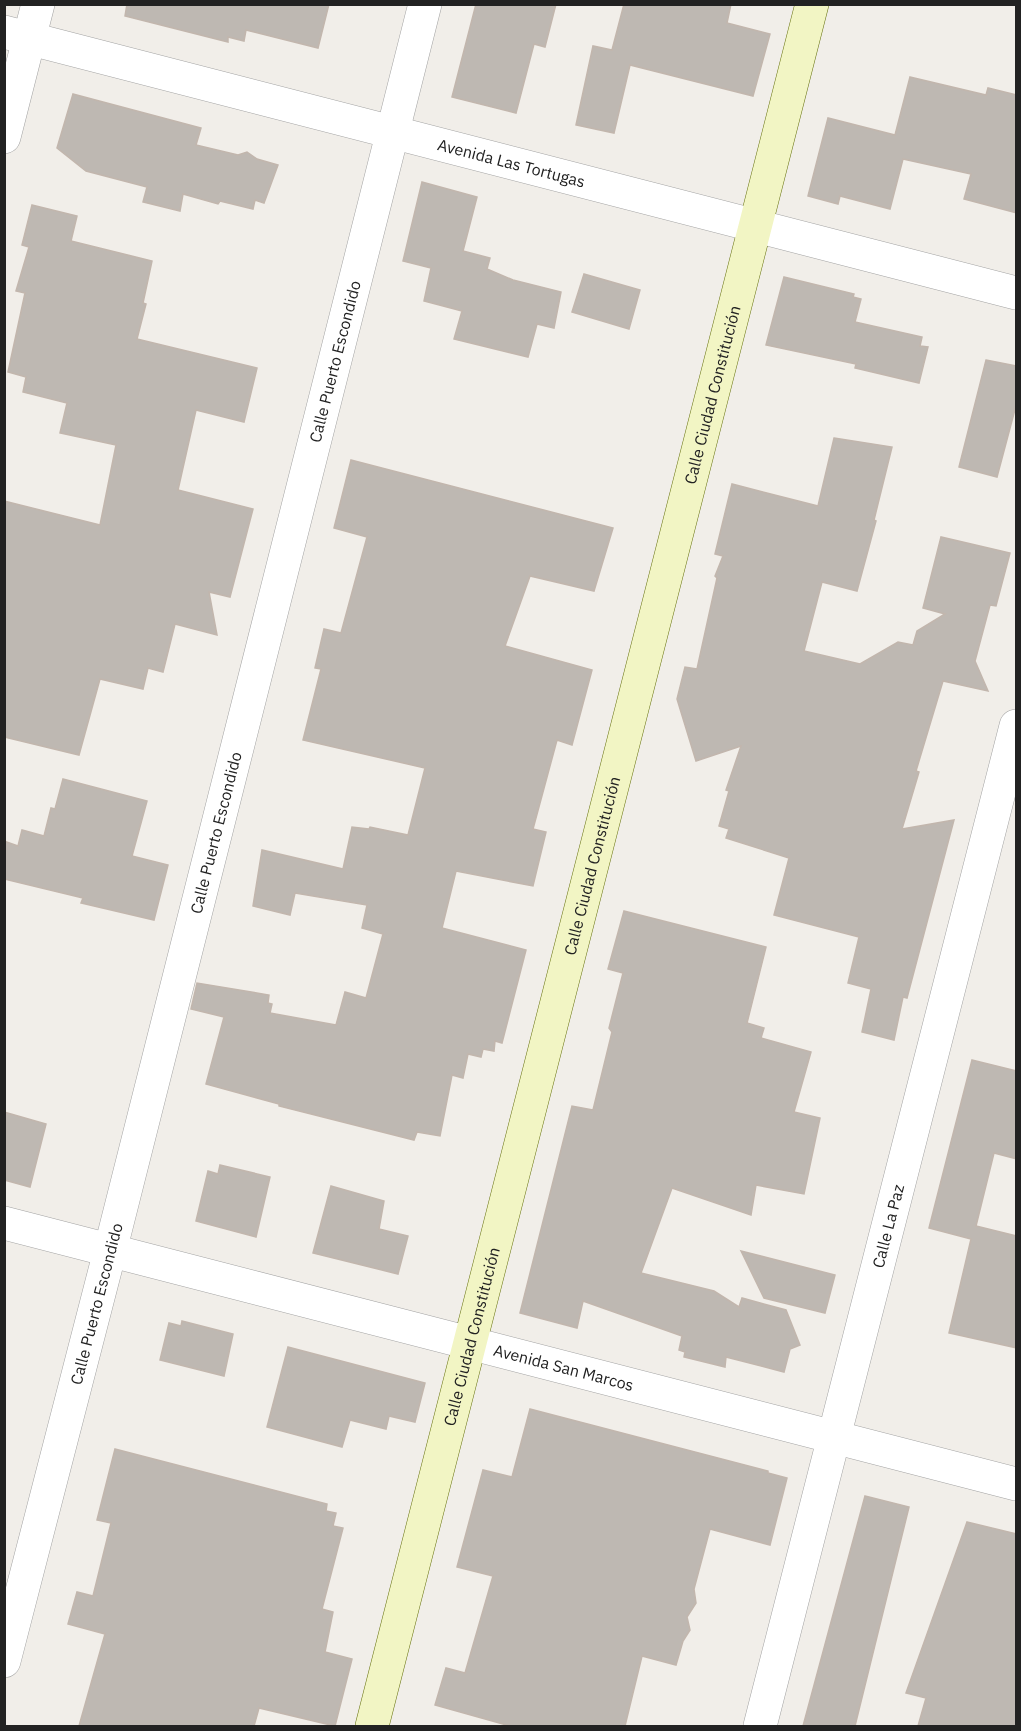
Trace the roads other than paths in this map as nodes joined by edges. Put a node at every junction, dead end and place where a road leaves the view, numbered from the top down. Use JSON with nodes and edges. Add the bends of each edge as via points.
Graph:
{"nodes":[{"id":1,"x":39,"y":4,"type":"edge"},
{"id":2,"x":424,"y":4,"type":"edge"},
{"id":3,"x":812,"y":4,"type":"edge"},
{"id":4,"x":17,"y":35,"type":"edge"},
{"id":5,"x":392,"y":132,"type":"junction"},
{"id":6,"x":4,"y":137,"type":"edge"},
{"id":7,"x":755,"y":225,"type":"junction"},
{"id":8,"x":1017,"y":293,"type":"edge"},
{"id":9,"x":1017,"y":726,"type":"edge"},
{"id":10,"x":4,"y":1223,"type":"edge"},
{"id":11,"x":110,"y":1251,"type":"junction"},
{"id":12,"x":470,"y":1343,"type":"junction"},
{"id":13,"x":834,"y":1437,"type":"junction"},
{"id":14,"x":1017,"y":1484,"type":"edge"},
{"id":15,"x":4,"y":1660,"type":"edge"},
{"id":16,"x":372,"y":1726,"type":"edge"},
{"id":17,"x":760,"y":1726,"type":"edge"}],
"edges":[{"from":1,"to":4,"type":"street"},
{"from":2,"to":5,"type":"street","name":"Calle Puerto Escondido"},
{"from":3,"to":7,"type":"street","name":"Calle Ciudad Constitución"},
{"from":4,"to":5,"type":"street","name":"Avenida Las Tortugas"},
{"from":4,"to":6,"type":"street"},
{"from":5,"to":7,"type":"street","name":"Avenida Las Tortugas"},
{"from":5,"to":11,"type":"street","name":"Calle Puerto Escondido"},
{"from":7,"to":8,"type":"street","name":"Avenida Las Tortugas"},
{"from":7,"to":12,"type":"street","name":"Calle Ciudad Constitución"},
{"from":9,"to":13,"type":"street","name":"Calle La Paz"},
{"from":10,"to":11,"type":"street","name":"Avenida San Marcos"},
{"from":11,"to":12,"type":"street","name":"Avenida San Marcos"},
{"from":11,"to":15,"type":"street","name":"Calle Puerto Escondido"},
{"from":12,"to":13,"type":"street","name":"Avenida San Marcos"},
{"from":12,"to":16,"type":"street","name":"Calle Ciudad Constitución"},
{"from":13,"to":14,"type":"street","name":"Avenida San Marcos"},
{"from":13,"to":17,"type":"street","name":"Calle La Paz"}]}
